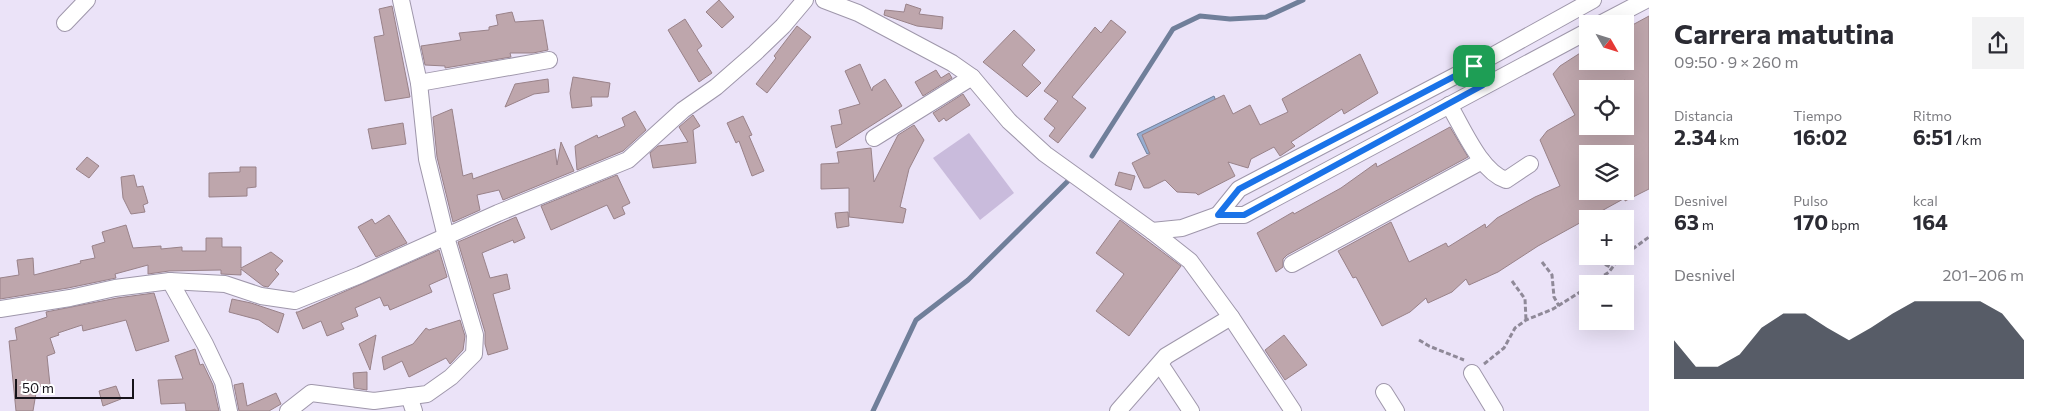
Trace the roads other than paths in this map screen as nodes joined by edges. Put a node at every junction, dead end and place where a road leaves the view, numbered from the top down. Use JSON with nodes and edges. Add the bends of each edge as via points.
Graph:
{"nodes":[{"id":1,"x":87,"y":0,"type":"edge"},
{"id":2,"x":401,"y":0,"type":"edge"},
{"id":3,"x":805,"y":0,"type":"edge"},
{"id":4,"x":824,"y":0,"type":"edge"},
{"id":5,"x":1593,"y":0,"type":"edge"},
{"id":6,"x":1646,"y":0,"type":"edge"},
{"id":7,"x":1617,"y":15,"type":"edge"},
{"id":8,"x":65,"y":23,"type":"dead end"},
{"id":9,"x":1579,"y":35,"type":"edge"},
{"id":10,"x":549,"y":60,"type":"dead end"},
{"id":11,"x":1474,"y":66,"type":"junction"},
{"id":12,"x":972,"y":77,"type":"junction"},
{"id":13,"x":419,"y":83,"type":"junction"},
{"id":14,"x":1483,"y":85,"type":"junction"},
{"id":15,"x":1449,"y":105,"type":"junction"},
{"id":16,"x":874,"y":138,"type":"dead end"},
{"id":17,"x":1482,"y":161,"type":"junction"},
{"id":18,"x":1530,"y":164,"type":"dead end"},
{"id":19,"x":1218,"y":215,"type":"junction"},
{"id":20,"x":1152,"y":231,"type":"junction"},
{"id":21,"x":446,"y":237,"type":"junction"},
{"id":22,"x":1292,"y":264,"type":"dead end"},
{"id":23,"x":170,"y":281,"type":"junction"},
{"id":24,"x":0,"y":309,"type":"edge"},
{"id":25,"x":1231,"y":317,"type":"junction"},
{"id":26,"x":1160,"y":364,"type":"junction"},
{"id":27,"x":1472,"y":373,"type":"road end"},
{"id":28,"x":1384,"y":392,"type":"dead end"},
{"id":29,"x":412,"y":404,"type":"edge"},
{"id":30,"x":229,"y":411,"type":"edge"},
{"id":31,"x":288,"y":411,"type":"edge"},
{"id":32,"x":1118,"y":411,"type":"edge"},
{"id":33,"x":1191,"y":411,"type":"edge"},
{"id":34,"x":1293,"y":411,"type":"edge"},
{"id":35,"x":1396,"y":411,"type":"edge"},
{"id":36,"x":1495,"y":411,"type":"edge"}],
"edges":[{"from":1,"to":8,"type":"street"},
{"from":2,"to":13,"type":"street"},
{"from":3,"to":21,"type":"street","via":[[755,53],[683,110],[628,160]]},
{"from":4,"to":12,"type":"street","via":[[952,62]]},
{"from":5,"to":11,"type":"street"},
{"from":6,"to":7,"type":"street"},
{"from":9,"to":14,"type":"street"},
{"from":10,"to":13,"type":"street"},
{"from":11,"to":14,"type":"street"},
{"from":11,"to":19,"type":"street","via":[[1239,189]]},
{"from":12,"to":16,"type":"street"},
{"from":12,"to":20,"type":"street","via":[[1009,121],[1044,154]]},
{"from":13,"to":21,"type":"street","via":[[427,159]]},
{"from":14,"to":15,"type":"street"},
{"from":15,"to":17,"type":"street"},
{"from":15,"to":19,"type":"street","via":[[1244,215]]},
{"from":17,"to":18,"type":"street","via":[[1496,176],[1506,180]]},
{"from":17,"to":22,"type":"street"},
{"from":19,"to":20,"type":"street","via":[[1182,228]]},
{"from":20,"to":25,"type":"street","via":[[1190,262]]},
{"from":21,"to":23,"type":"street","via":[[294,301],[261,296],[225,284]]},
{"from":21,"to":29,"type":"street","via":[[475,335],[474,354],[451,377]]},
{"from":23,"to":24,"type":"street"},
{"from":23,"to":30,"type":"street","via":[[219,374]]},
{"from":25,"to":26,"type":"street","via":[[1166,356]]},
{"from":25,"to":34,"type":"street"},
{"from":26,"to":32,"type":"street"},
{"from":26,"to":33,"type":"street"},
{"from":27,"to":36,"type":"street"},
{"from":28,"to":35,"type":"street"},
{"from":29,"to":31,"type":"street","via":[[311,393]]}]}
